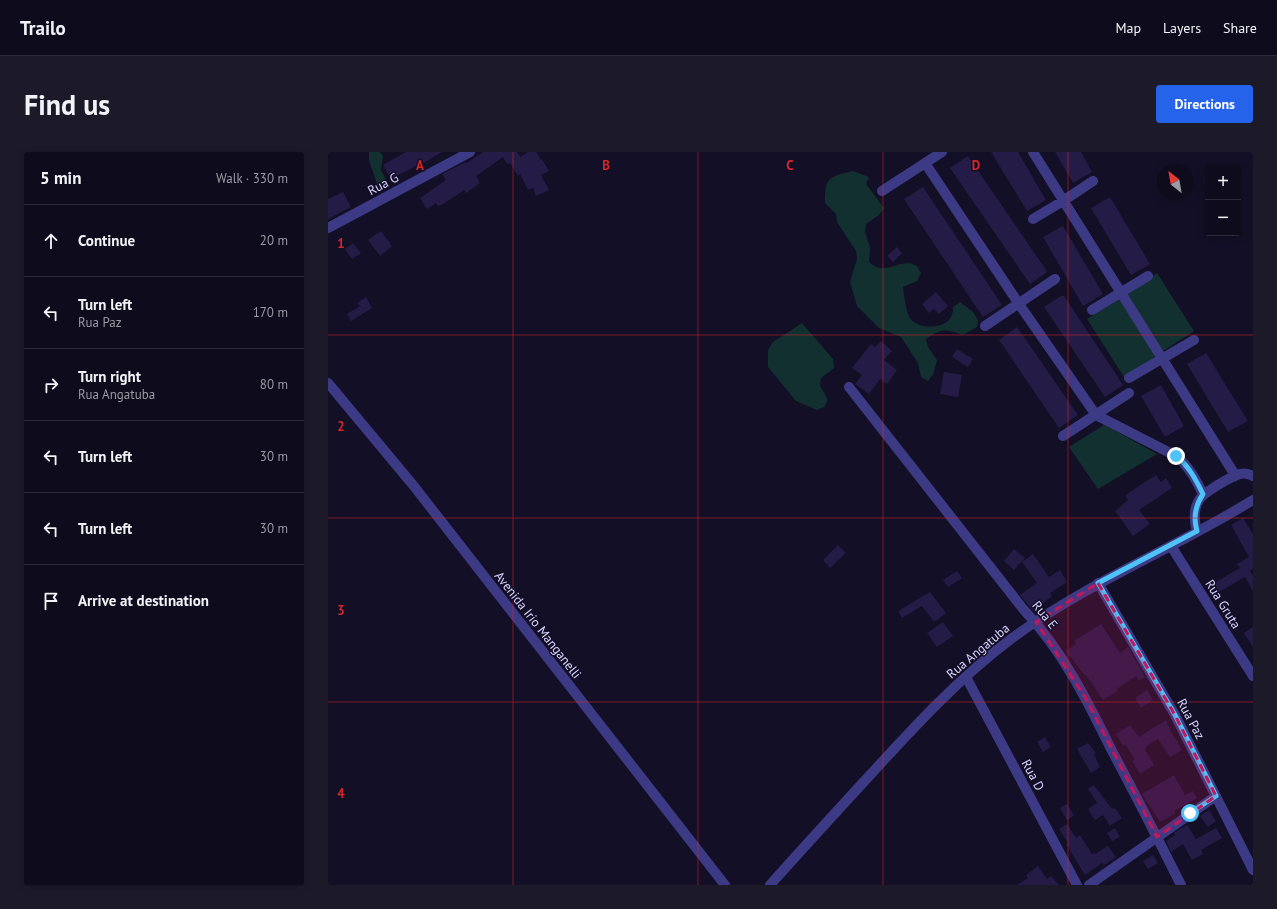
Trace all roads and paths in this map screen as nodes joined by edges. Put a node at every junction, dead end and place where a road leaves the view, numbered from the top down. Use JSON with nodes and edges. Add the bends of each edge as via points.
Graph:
{"nodes":[{"id":1,"x":470,"y":152,"type":"edge"},
{"id":2,"x":942,"y":152,"type":"edge"},
{"id":3,"x":1034,"y":152,"type":"edge"},
{"id":4,"x":925,"y":163,"type":"junction"},
{"id":5,"x":1093,"y":181,"type":"dead end"},
{"id":6,"x":882,"y":191,"type":"dead end"},
{"id":7,"x":1063,"y":201,"type":"junction"},
{"id":8,"x":1033,"y":219,"type":"dead end"},
{"id":9,"x":328,"y":228,"type":"edge"},
{"id":10,"x":1148,"y":276,"type":"dead end"},
{"id":11,"x":1055,"y":279,"type":"dead end"},
{"id":12,"x":1120,"y":293,"type":"junction"},
{"id":13,"x":1019,"y":304,"type":"junction"},
{"id":14,"x":1092,"y":310,"type":"dead end"},
{"id":15,"x":985,"y":326,"type":"dead end"},
{"id":16,"x":1194,"y":340,"type":"dead end"},
{"id":17,"x":1162,"y":358,"type":"junction"},
{"id":18,"x":1130,"y":378,"type":"dead end"},
{"id":19,"x":330,"y":387,"type":"edge"},
{"id":20,"x":848,"y":387,"type":"dead end"},
{"id":21,"x":1129,"y":393,"type":"dead end"},
{"id":22,"x":1096,"y":414,"type":"junction"},
{"id":23,"x":1063,"y":436,"type":"dead end"},
{"id":24,"x":1235,"y":475,"type":"junction"},
{"id":25,"x":1253,"y":476,"type":"edge"},
{"id":26,"x":1203,"y":494,"type":"junction"},
{"id":27,"x":1252,"y":503,"type":"edge"},
{"id":28,"x":1197,"y":531,"type":"junction"},
{"id":29,"x":1171,"y":546,"type":"junction"},
{"id":30,"x":1098,"y":583,"type":"junction"},
{"id":31,"x":1036,"y":622,"type":"junction"},
{"id":32,"x":1253,"y":676,"type":"edge"},
{"id":33,"x":966,"y":677,"type":"junction"},
{"id":34,"x":1216,"y":796,"type":"junction"},
{"id":35,"x":1156,"y":836,"type":"junction"},
{"id":36,"x":1253,"y":870,"type":"edge"},
{"id":37,"x":725,"y":885,"type":"edge"},
{"id":38,"x":770,"y":885,"type":"edge"},
{"id":39,"x":1077,"y":885,"type":"edge"},
{"id":40,"x":1089,"y":885,"type":"edge"},
{"id":41,"x":1181,"y":885,"type":"edge"}],
"edges":[{"from":1,"to":9,"type":"street","name":"Rua G"},
{"from":2,"to":4,"type":"street"},
{"from":3,"to":7,"type":"street"},
{"from":4,"to":6,"type":"street"},
{"from":4,"to":13,"type":"street"},
{"from":5,"to":7,"type":"street"},
{"from":7,"to":8,"type":"street"},
{"from":7,"to":12,"type":"street"},
{"from":10,"to":12,"type":"street"},
{"from":11,"to":13,"type":"street"},
{"from":12,"to":14,"type":"street"},
{"from":12,"to":17,"type":"street"},
{"from":13,"to":15,"type":"street"},
{"from":13,"to":22,"type":"street"},
{"from":16,"to":17,"type":"street"},
{"from":17,"to":18,"type":"street"},
{"from":17,"to":24,"type":"street"},
{"from":19,"to":37,"type":"street","name":"Avenida Irio Manganelli","via":[[413,485]]},
{"from":20,"to":31,"type":"street","name":"Rua E"},
{"from":21,"to":22,"type":"street"},
{"from":22,"to":23,"type":"street"},
{"from":22,"to":26,"type":"street","via":[[1176,456],[1190,469]]},
{"from":24,"to":25,"type":"street"},
{"from":24,"to":26,"type":"street"},
{"from":26,"to":28,"type":"street","via":[[1196,508]]},
{"from":27,"to":28,"type":"street","name":"Rua Angatuba"},
{"from":28,"to":29,"type":"street","name":"Rua Angatuba"},
{"from":29,"to":30,"type":"street","name":"Rua Angatuba"},
{"from":29,"to":32,"type":"street","name":"Rua Gruta"},
{"from":30,"to":31,"type":"street","name":"Rua Angatuba"},
{"from":30,"to":34,"type":"street","name":"Rua Paz","via":[[1175,715]]},
{"from":31,"to":33,"type":"street","name":"Rua Angatuba"},
{"from":31,"to":35,"type":"street","name":"Rua E","via":[[1085,697]]},
{"from":33,"to":38,"type":"street","name":"Rua Angatuba","via":[[918,723]]},
{"from":33,"to":39,"type":"street","name":"Rua D"},
{"from":34,"to":35,"type":"street"},
{"from":34,"to":36,"type":"street","name":"Rua Paz"},
{"from":35,"to":40,"type":"street"},
{"from":35,"to":41,"type":"street","name":"Rua E"}]}
